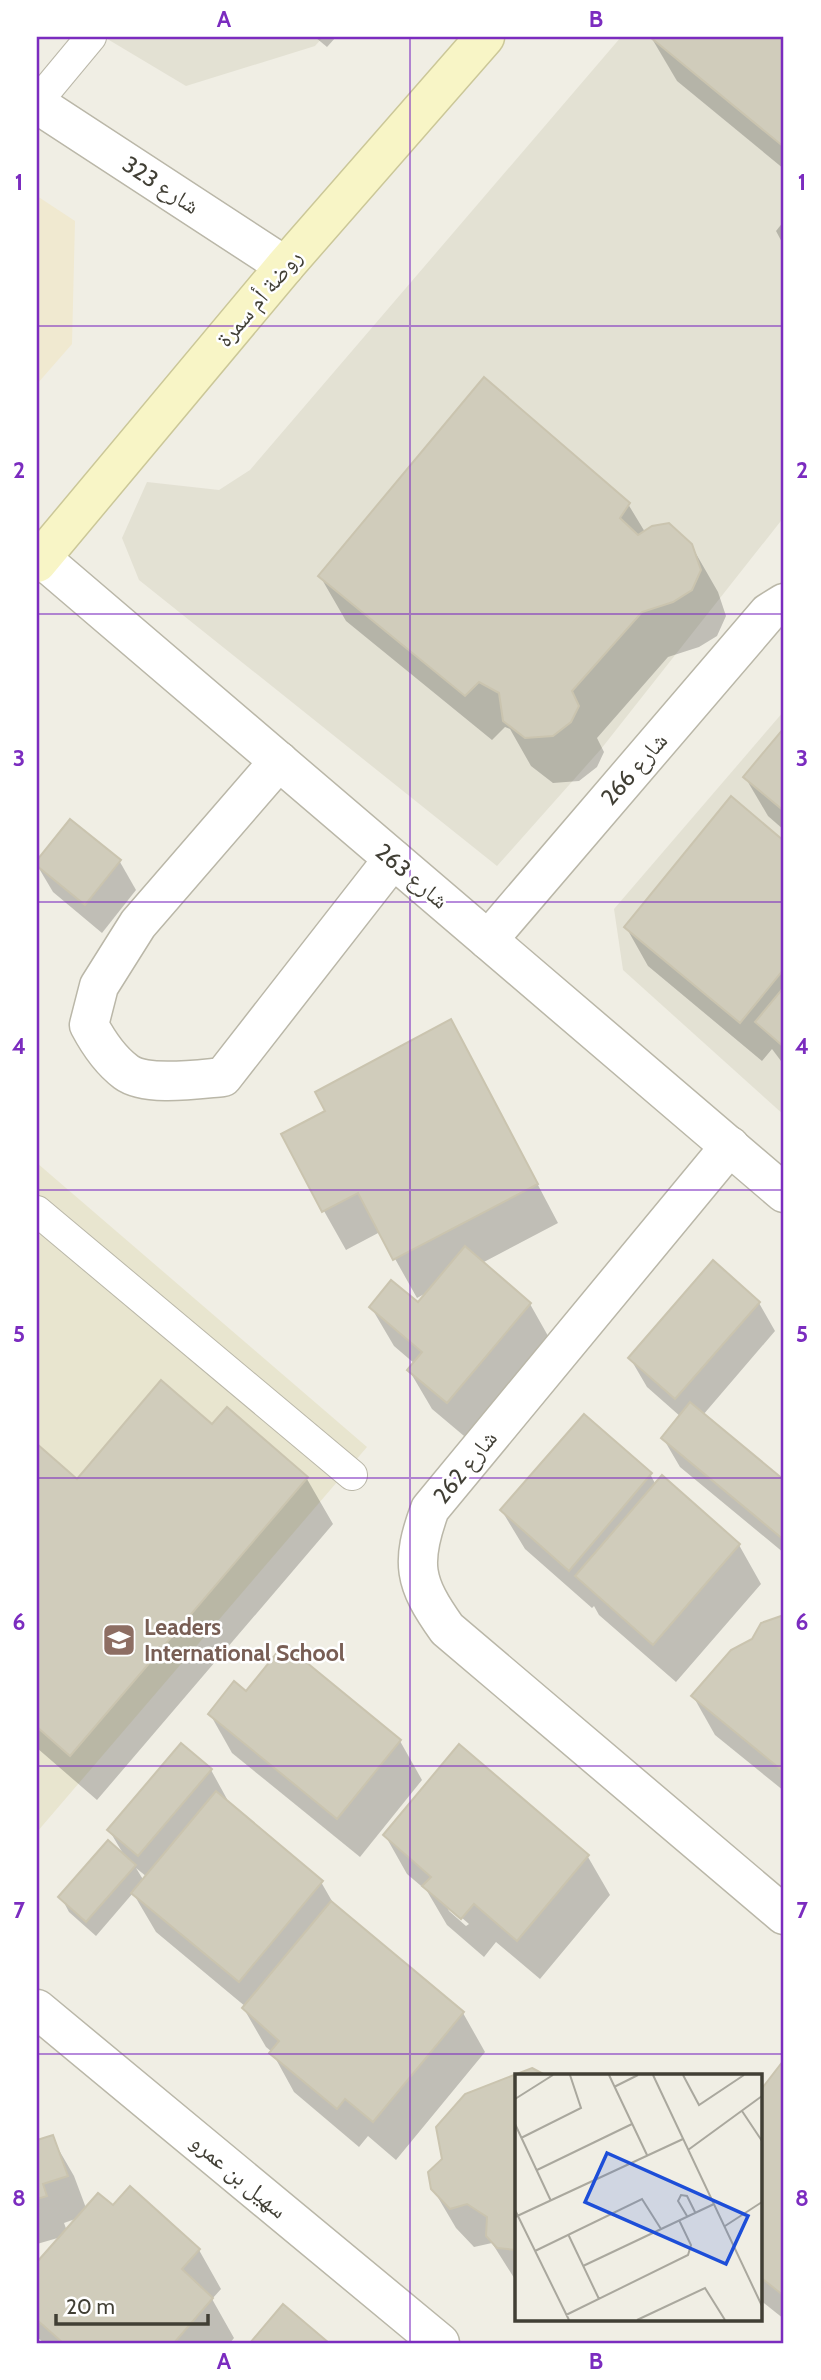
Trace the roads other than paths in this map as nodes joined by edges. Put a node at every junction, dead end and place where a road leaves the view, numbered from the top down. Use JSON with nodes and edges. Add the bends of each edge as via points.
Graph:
{"nodes":[{"id":1,"x":91,"y":37,"type":"edge"},
{"id":2,"x":485,"y":37,"type":"edge"},
{"id":3,"x":37,"y":103,"type":"edge"},
{"id":4,"x":285,"y":266,"type":"junction"},
{"id":5,"x":39,"y":560,"type":"edge"},
{"id":6,"x":784,"y":603,"type":"edge"},
{"id":7,"x":279,"y":761,"type":"junction"},
{"id":8,"x":393,"y":859,"type":"junction"},
{"id":9,"x":488,"y":940,"type":"junction"},
{"id":10,"x":730,"y":1146,"type":"junction"},
{"id":11,"x":784,"y":1193,"type":"edge"},
{"id":12,"x":37,"y":1210,"type":"edge"},
{"id":13,"x":352,"y":1475,"type":"dead end"},
{"id":14,"x":784,"y":1914,"type":"edge"},
{"id":15,"x":37,"y":2009,"type":"edge"},
{"id":16,"x":440,"y":2343,"type":"edge"}],
"edges":[{"from":1,"to":3,"type":"lane"},
{"from":2,"to":4,"type":"street","name":"روضة أم سمرة"},
{"from":3,"to":4,"type":"street","name":"شارع 323"},
{"from":4,"to":5,"type":"street","name":"روضة أم سمرة"},
{"from":5,"to":7,"type":"street","name":"شارع 263"},
{"from":6,"to":9,"type":"street","name":"شارع 266","via":[[768,613]]},
{"from":7,"to":8,"type":"street","name":"شارع 263"},
{"from":7,"to":8,"type":"street","via":[[138,924],[99,986],[89,1025],[101,1047],[128,1074],[165,1082],[223,1077]]},
{"from":8,"to":9,"type":"street","name":"شارع 263"},
{"from":9,"to":10,"type":"street","name":"شارع 263"},
{"from":10,"to":11,"type":"street","name":"شارع 263"},
{"from":10,"to":14,"type":"street","name":"شارع 262","via":[[430,1509],[420,1537],[417,1567],[427,1600],[447,1629]]},
{"from":12,"to":13,"type":"lane"},
{"from":15,"to":16,"type":"street","name":"سهيل بن عمرو"}]}
